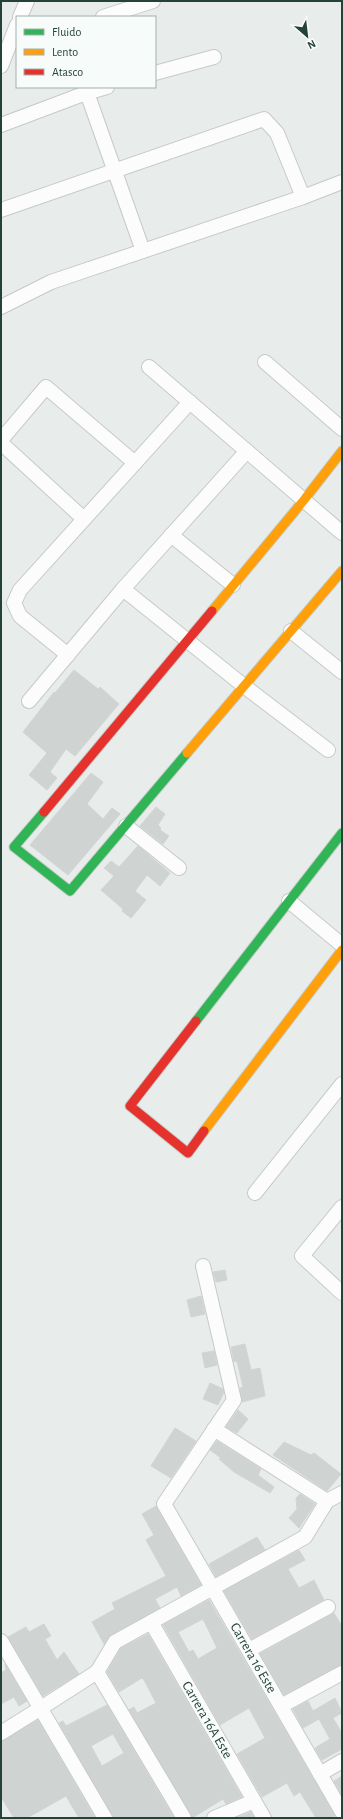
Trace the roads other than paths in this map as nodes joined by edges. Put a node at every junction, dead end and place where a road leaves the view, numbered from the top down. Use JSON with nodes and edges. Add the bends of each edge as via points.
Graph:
{"nodes":[{"id":1,"x":27,"y":1,"type":"edge"},
{"id":2,"x":153,"y":1,"type":"edge"},
{"id":3,"x":20,"y":16,"type":"edge"},
{"id":4,"x":106,"y":16,"type":"edge"},
{"id":5,"x":16,"y":30,"type":"edge"},
{"id":6,"x":14,"y":41,"type":"edge"},
{"id":7,"x":214,"y":57,"type":"dead end"},
{"id":8,"x":1,"y":66,"type":"edge"},
{"id":9,"x":156,"y":73,"type":"edge"},
{"id":10,"x":100,"y":88,"type":"edge"},
{"id":11,"x":85,"y":90,"type":"edge"},
{"id":12,"x":1,"y":125,"type":"edge"},
{"id":13,"x":115,"y":170,"type":"junction"},
{"id":14,"x":342,"y":182,"type":"edge"},
{"id":15,"x":303,"y":197,"type":"junction"},
{"id":16,"x":1,"y":210,"type":"edge"},
{"id":17,"x":143,"y":251,"type":"junction"},
{"id":18,"x":1,"y":307,"type":"edge"},
{"id":19,"x":265,"y":362,"type":"dead end"},
{"id":20,"x":149,"y":367,"type":"dead end"},
{"id":21,"x":190,"y":402,"type":"junction"},
{"id":22,"x":342,"y":428,"type":"edge"},
{"id":23,"x":1,"y":440,"type":"edge"},
{"id":24,"x":1,"y":443,"type":"edge"},
{"id":25,"x":247,"y":451,"type":"junction"},
{"id":26,"x":342,"y":451,"type":"edge"},
{"id":27,"x":135,"y":463,"type":"junction"},
{"id":28,"x":304,"y":500,"type":"junction"},
{"id":29,"x":84,"y":519,"type":"junction"},
{"id":30,"x":342,"y":533,"type":"edge"},
{"id":31,"x":171,"y":535,"type":"junction"},
{"id":32,"x":342,"y":571,"type":"edge"},
{"id":33,"x":233,"y":585,"type":"junction"},
{"id":34,"x":123,"y":589,"type":"junction"},
{"id":35,"x":291,"y":631,"type":"junction"},
{"id":36,"x":187,"y":640,"type":"junction"},
{"id":37,"x":68,"y":655,"type":"junction"},
{"id":38,"x":342,"y":672,"type":"edge"},
{"id":39,"x":244,"y":686,"type":"junction"},
{"id":40,"x":29,"y":701,"type":"dead end"},
{"id":41,"x":328,"y":750,"type":"dead end"},
{"id":42,"x":126,"y":826,"type":"junction"},
{"id":43,"x":342,"y":833,"type":"edge"},
{"id":44,"x":179,"y":868,"type":"dead end"},
{"id":45,"x":289,"y":901,"type":"junction"},
{"id":46,"x":342,"y":944,"type":"edge"},
{"id":47,"x":342,"y":950,"type":"edge"},
{"id":48,"x":342,"y":1084,"type":"edge"},
{"id":49,"x":255,"y":1193,"type":"dead end"},
{"id":50,"x":342,"y":1207,"type":"edge"},
{"id":51,"x":203,"y":1266,"type":"dead end"},
{"id":52,"x":342,"y":1293,"type":"edge"},
{"id":53,"x":214,"y":1429,"type":"junction"},
{"id":54,"x":342,"y":1493,"type":"edge"},
{"id":55,"x":327,"y":1501,"type":"junction"},
{"id":56,"x":212,"y":1588,"type":"junction"},
{"id":57,"x":328,"y":1607,"type":"dead end"},
{"id":58,"x":151,"y":1622,"type":"junction"},
{"id":59,"x":1,"y":1641,"type":"edge"},
{"id":60,"x":249,"y":1650,"type":"junction"},
{"id":61,"x":6,"y":1660,"type":"edge"},
{"id":62,"x":97,"y":1672,"type":"junction"},
{"id":63,"x":342,"y":1673,"type":"edge"},
{"id":64,"x":281,"y":1706,"type":"junction"},
{"id":65,"x":42,"y":1708,"type":"junction"},
{"id":66,"x":1,"y":1733,"type":"edge"},
{"id":67,"x":342,"y":1761,"type":"edge"},
{"id":68,"x":320,"y":1774,"type":"junction"},
{"id":69,"x":254,"y":1801,"type":"junction"},
{"id":70,"x":342,"y":1812,"type":"edge"},
{"id":71,"x":105,"y":1818,"type":"edge"},
{"id":72,"x":184,"y":1818,"type":"edge"},
{"id":73,"x":214,"y":1818,"type":"edge"},
{"id":74,"x":264,"y":1818,"type":"edge"}],
"edges":[{"from":1,"to":3,"type":"street"},
{"from":2,"to":4,"type":"street"},
{"from":5,"to":6,"type":"street"},
{"from":6,"to":8,"type":"street"},
{"from":7,"to":9,"type":"street"},
{"from":10,"to":11,"type":"street"},
{"from":11,"to":12,"type":"street"},
{"from":11,"to":13,"type":"street"},
{"from":13,"to":15,"type":"street","via":[[264,119],[277,133]]},
{"from":13,"to":16,"type":"street"},
{"from":13,"to":17,"type":"street"},
{"from":14,"to":15,"type":"street"},
{"from":15,"to":17,"type":"street"},
{"from":17,"to":18,"type":"street","via":[[51,282]]},
{"from":19,"to":22,"type":"street"},
{"from":20,"to":21,"type":"street"},
{"from":21,"to":25,"type":"street"},
{"from":21,"to":27,"type":"street"},
{"from":23,"to":27,"type":"street","via":[[46,387]]},
{"from":24,"to":29,"type":"street"},
{"from":25,"to":28,"type":"street"},
{"from":25,"to":31,"type":"street"},
{"from":26,"to":28,"type":"street"},
{"from":27,"to":29,"type":"street"},
{"from":28,"to":30,"type":"street"},
{"from":28,"to":33,"type":"street"},
{"from":29,"to":37,"type":"street","via":[[20,590],[14,603],[20,616]]},
{"from":31,"to":33,"type":"street"},
{"from":31,"to":34,"type":"street"},
{"from":32,"to":35,"type":"street"},
{"from":33,"to":36,"type":"street"},
{"from":34,"to":36,"type":"street"},
{"from":34,"to":37,"type":"street"},
{"from":35,"to":38,"type":"street"},
{"from":35,"to":39,"type":"street"},
{"from":36,"to":39,"type":"street"},
{"from":36,"to":42,"type":"street","via":[[14,847],[70,891]]},
{"from":37,"to":40,"type":"street"},
{"from":39,"to":41,"type":"street"},
{"from":39,"to":42,"type":"street"},
{"from":42,"to":44,"type":"street"},
{"from":43,"to":45,"type":"street"},
{"from":45,"to":46,"type":"street"},
{"from":45,"to":47,"type":"street","via":[[130,1106],[188,1153]]},
{"from":48,"to":49,"type":"street"},
{"from":50,"to":52,"type":"street","via":[[302,1256]]},
{"from":51,"to":53,"type":"street","via":[[234,1400]]},
{"from":53,"to":55,"type":"street"},
{"from":53,"to":56,"type":"street","name":"Carrera 16 Este","via":[[164,1504]]},
{"from":54,"to":55,"type":"street"},
{"from":55,"to":56,"type":"street","via":[[305,1537]]},
{"from":56,"to":58,"type":"street"},
{"from":56,"to":60,"type":"street","name":"Carrera 16 Este"},
{"from":57,"to":60,"type":"street"},
{"from":58,"to":62,"type":"street","via":[[115,1642]]},
{"from":58,"to":69,"type":"street","name":"Carrera 16A Este"},
{"from":59,"to":61,"type":"street"},
{"from":60,"to":64,"type":"street","name":"Carrera 16 Este"},
{"from":61,"to":65,"type":"street"},
{"from":62,"to":65,"type":"street"},
{"from":62,"to":72,"type":"street"},
{"from":63,"to":64,"type":"street"},
{"from":64,"to":68,"type":"street","name":"Carrera 16 Este"},
{"from":65,"to":66,"type":"street"},
{"from":65,"to":71,"type":"street"},
{"from":67,"to":68,"type":"street"},
{"from":68,"to":70,"type":"street","name":"Carrera 16 Este"},
{"from":69,"to":73,"type":"street"},
{"from":69,"to":74,"type":"street","name":"Carrera 16A Este"}]}
